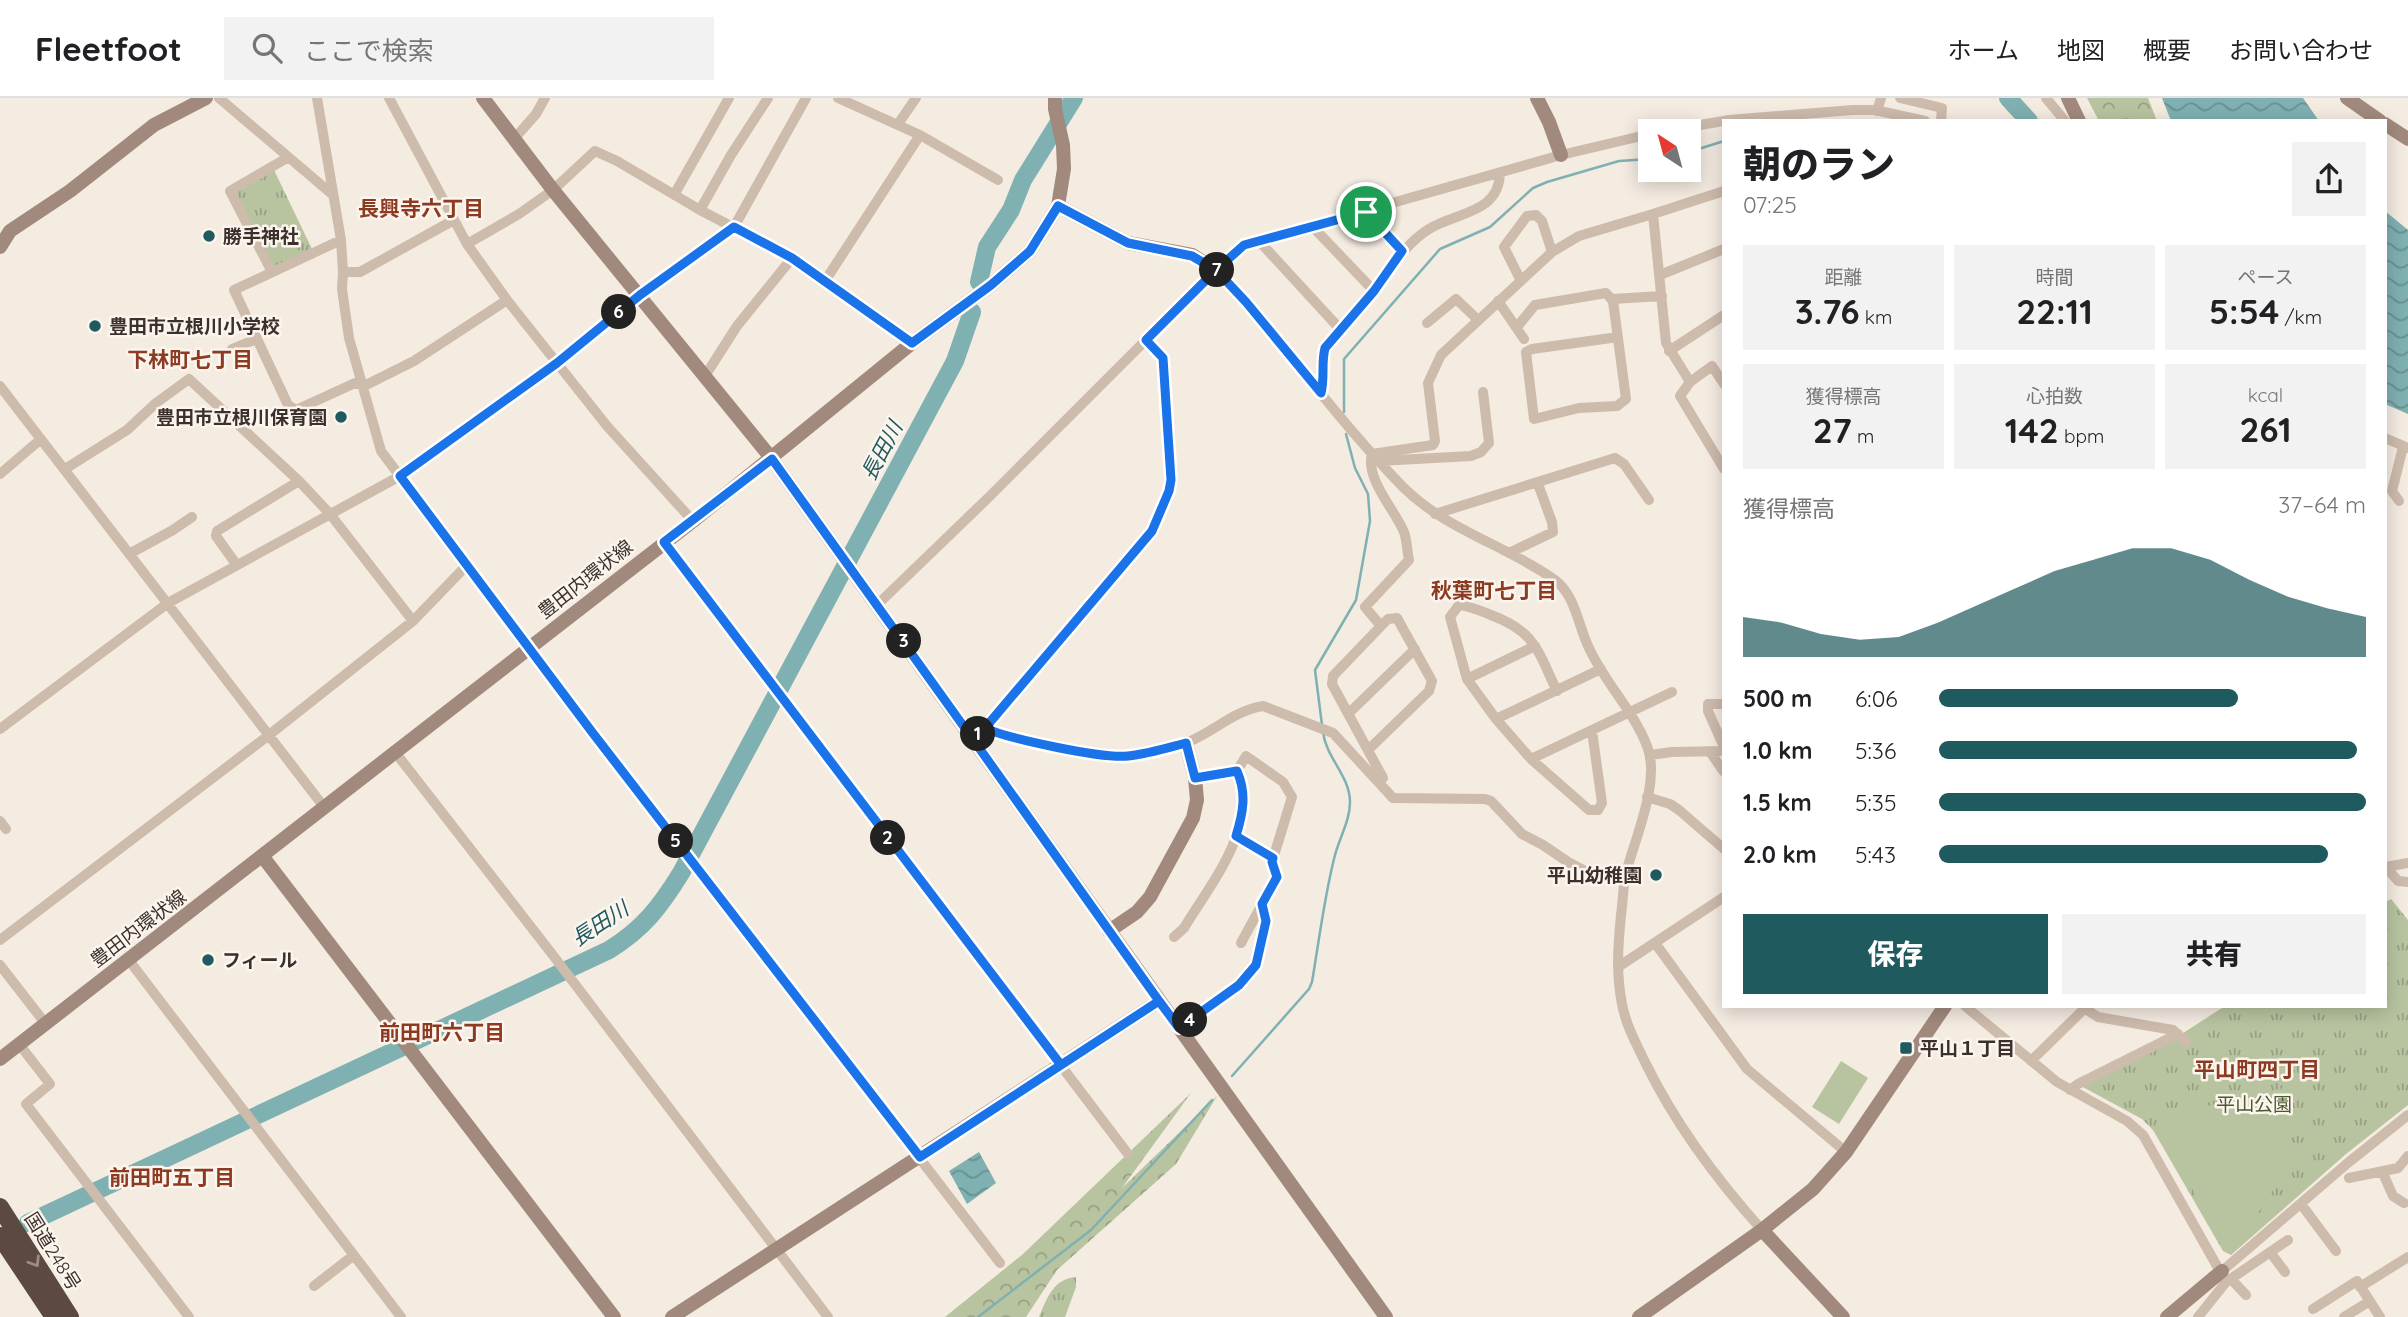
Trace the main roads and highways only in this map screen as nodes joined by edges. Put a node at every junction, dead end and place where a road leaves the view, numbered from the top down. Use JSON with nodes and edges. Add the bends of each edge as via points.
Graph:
{"nodes":[{"id":1,"x":0,"y":1207,"type":"edge"},
{"id":2,"x":0,"y":1236,"type":"edge"},
{"id":3,"x":54,"y":1317,"type":"edge"},
{"id":4,"x":70,"y":1317,"type":"edge"}],
"edges":[{"from":1,"to":4,"type":"highway","name":"国道248号","one_way":true},
{"from":2,"to":3,"type":"highway","name":"国道248号"}]}
